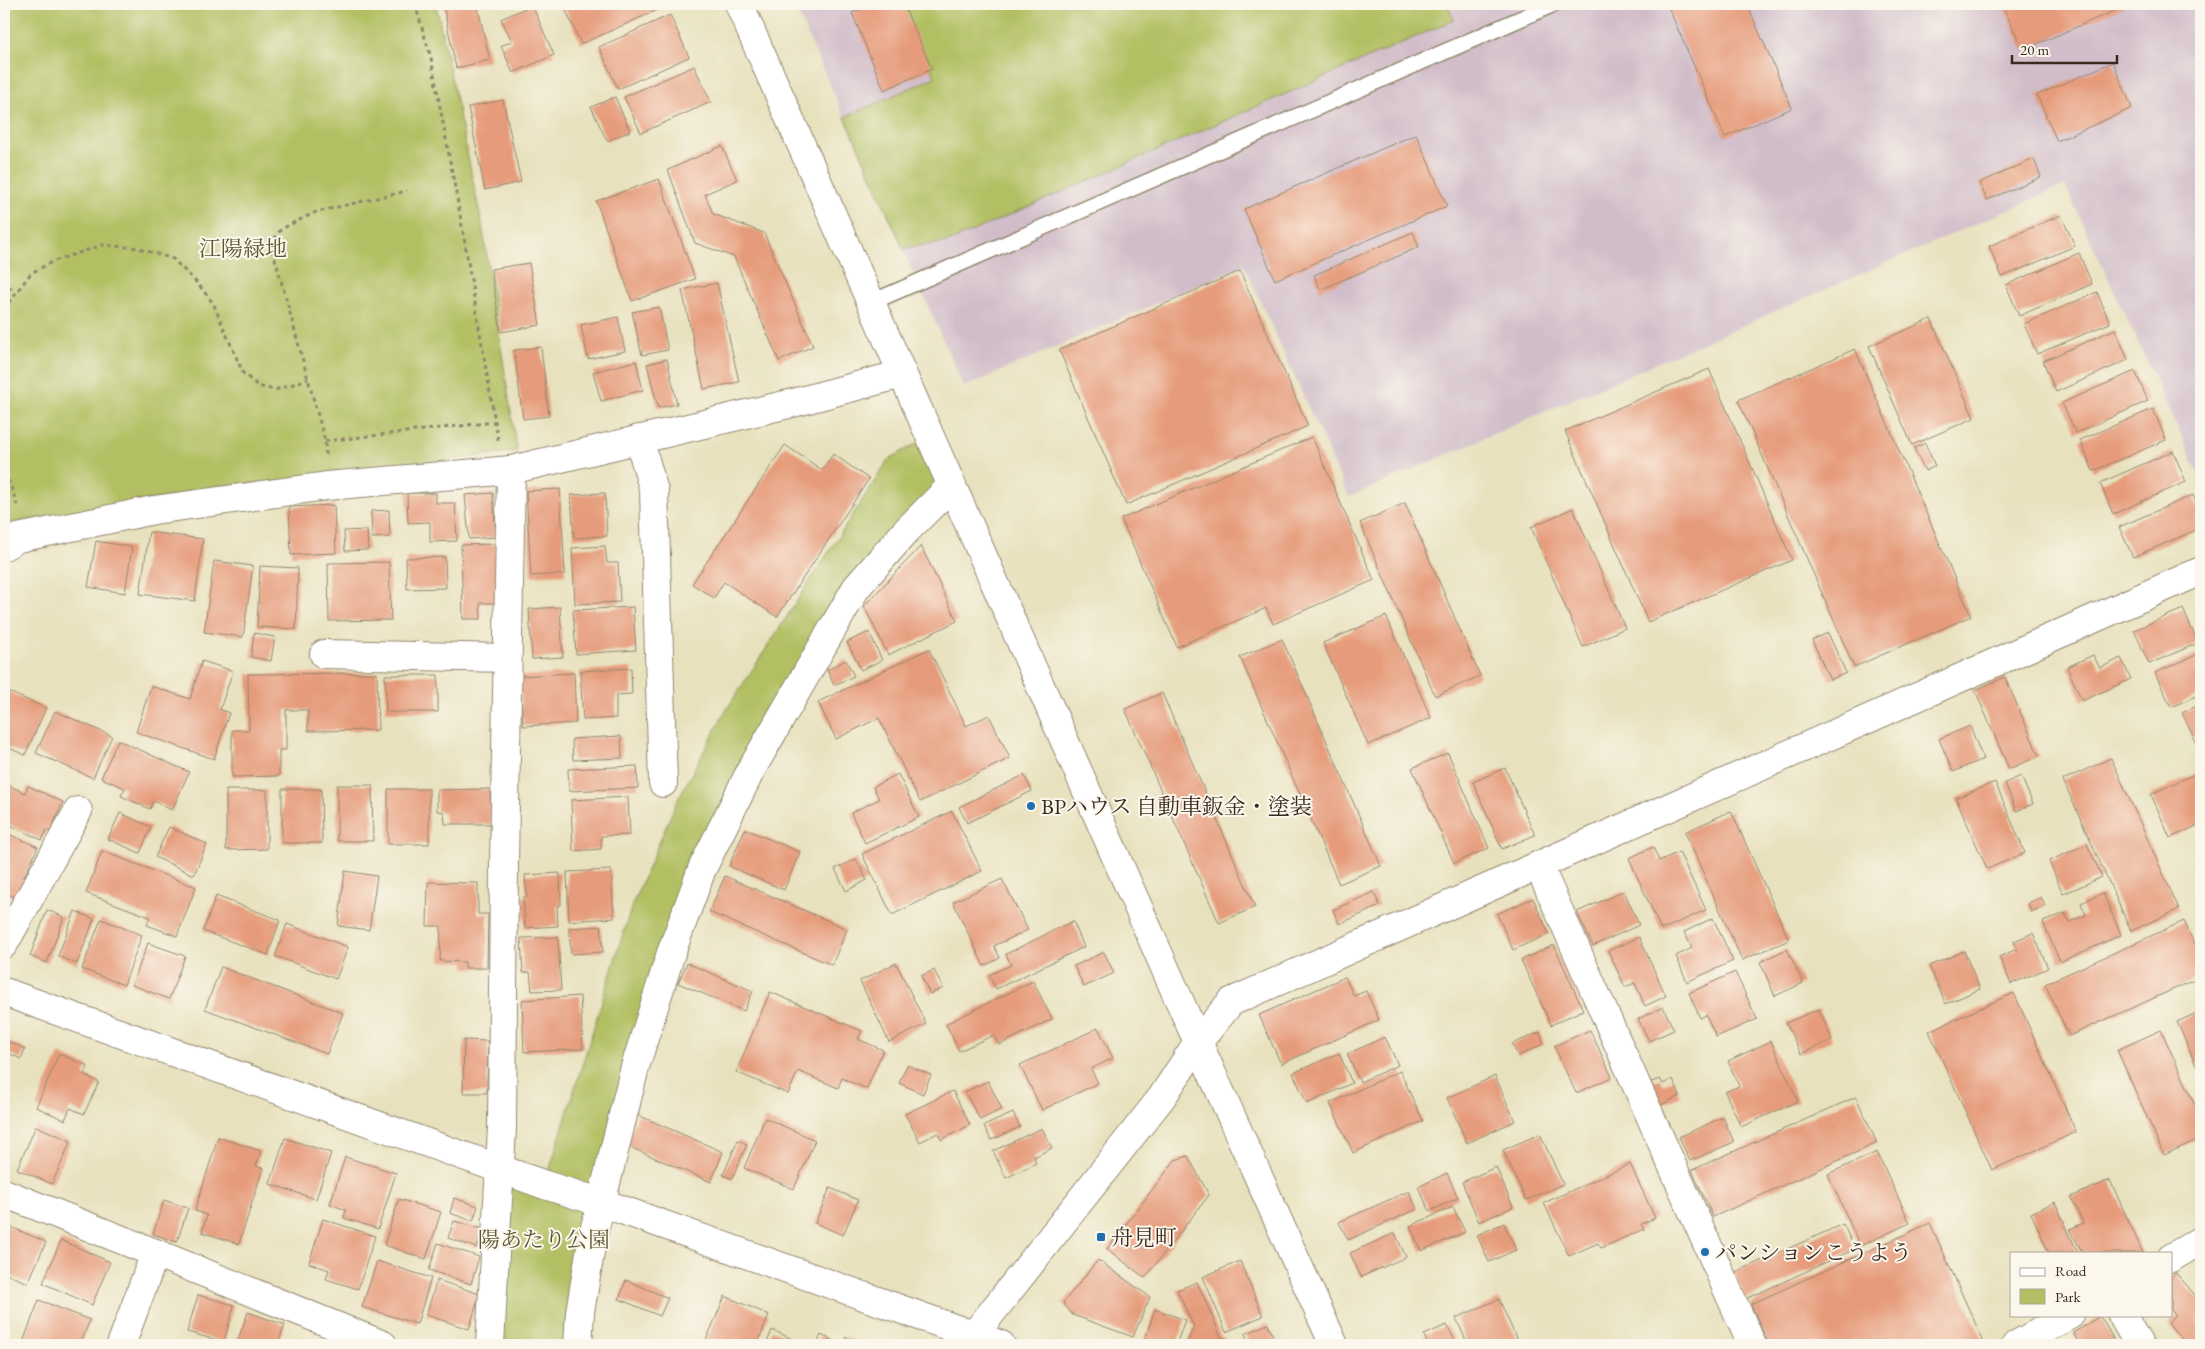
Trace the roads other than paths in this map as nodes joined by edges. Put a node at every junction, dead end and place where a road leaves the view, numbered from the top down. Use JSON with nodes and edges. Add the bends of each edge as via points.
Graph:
{"nodes":[{"id":1,"x":739,"y":4,"type":"edge"},
{"id":2,"x":1554,"y":4,"type":"edge"},
{"id":3,"x":870,"y":302,"type":"junction"},
{"id":4,"x":902,"y":374,"type":"junction"},
{"id":5,"x":639,"y":440,"type":"junction"},
{"id":6,"x":507,"y":470,"type":"junction"},
{"id":7,"x":952,"y":485,"type":"junction"},
{"id":8,"x":4,"y":546,"type":"edge"},
{"id":9,"x":2200,"y":574,"type":"edge"},
{"id":10,"x":324,"y":654,"type":"dead end"},
{"id":11,"x":508,"y":658,"type":"junction"},
{"id":12,"x":663,"y":783,"type":"dead end"},
{"id":13,"x":78,"y":811,"type":"dead end"},
{"id":14,"x":1539,"y":866,"type":"junction"},
{"id":15,"x":4,"y":944,"type":"edge"},
{"id":16,"x":4,"y":992,"type":"edge"},
{"id":17,"x":1198,"y":1042,"type":"junction"},
{"id":18,"x":500,"y":1167,"type":"junction"},
{"id":19,"x":4,"y":1193,"type":"edge"},
{"id":20,"x":600,"y":1202,"type":"junction"},
{"id":21,"x":2201,"y":1240,"type":"edge"},
{"id":22,"x":155,"y":1253,"type":"junction"},
{"id":23,"x":2172,"y":1257,"type":"edge"},
{"id":24,"x":2068,"y":1316,"type":"edge"},
{"id":25,"x":2123,"y":1316,"type":"edge"},
{"id":26,"x":970,"y":1340,"type":"edge"},
{"id":27,"x":121,"y":1345,"type":"edge"},
{"id":28,"x":383,"y":1345,"type":"edge"},
{"id":29,"x":490,"y":1345,"type":"edge"},
{"id":30,"x":578,"y":1345,"type":"edge"},
{"id":31,"x":1001,"y":1345,"type":"edge"},
{"id":32,"x":1334,"y":1345,"type":"edge"},
{"id":33,"x":1752,"y":1345,"type":"edge"},
{"id":34,"x":2016,"y":1345,"type":"edge"},
{"id":35,"x":2140,"y":1345,"type":"edge"}],
"edges":[{"from":1,"to":3,"type":"street"},
{"from":2,"to":3,"type":"lane"},
{"from":3,"to":4,"type":"street"},
{"from":4,"to":5,"type":"street"},
{"from":4,"to":7,"type":"street"},
{"from":5,"to":6,"type":"street"},
{"from":5,"to":12,"type":"street","via":[[654,491]]},
{"from":6,"to":8,"type":"street","via":[[327,486],[154,510],[18,538]]},
{"from":6,"to":11,"type":"street"},
{"from":7,"to":17,"type":"street"},
{"from":7,"to":20,"type":"street","via":[[856,588],[747,778],[702,869],[635,1067]]},
{"from":9,"to":14,"type":"street"},
{"from":10,"to":11,"type":"street"},
{"from":11,"to":18,"type":"street"},
{"from":13,"to":15,"type":"street"},
{"from":14,"to":17,"type":"street","via":[[1231,1002]]},
{"from":14,"to":33,"type":"street"},
{"from":16,"to":18,"type":"street"},
{"from":17,"to":26,"type":"street","via":[[1162,1097]]},
{"from":17,"to":32,"type":"street"},
{"from":18,"to":20,"type":"street"},
{"from":18,"to":29,"type":"street"},
{"from":19,"to":22,"type":"street"},
{"from":20,"to":26,"type":"street"},
{"from":20,"to":30,"type":"street","via":[[580,1312]]},
{"from":21,"to":23,"type":"street"},
{"from":22,"to":27,"type":"street"},
{"from":22,"to":28,"type":"street"},
{"from":24,"to":34,"type":"street"},
{"from":25,"to":35,"type":"street"},
{"from":26,"to":31,"type":"street"}]}
